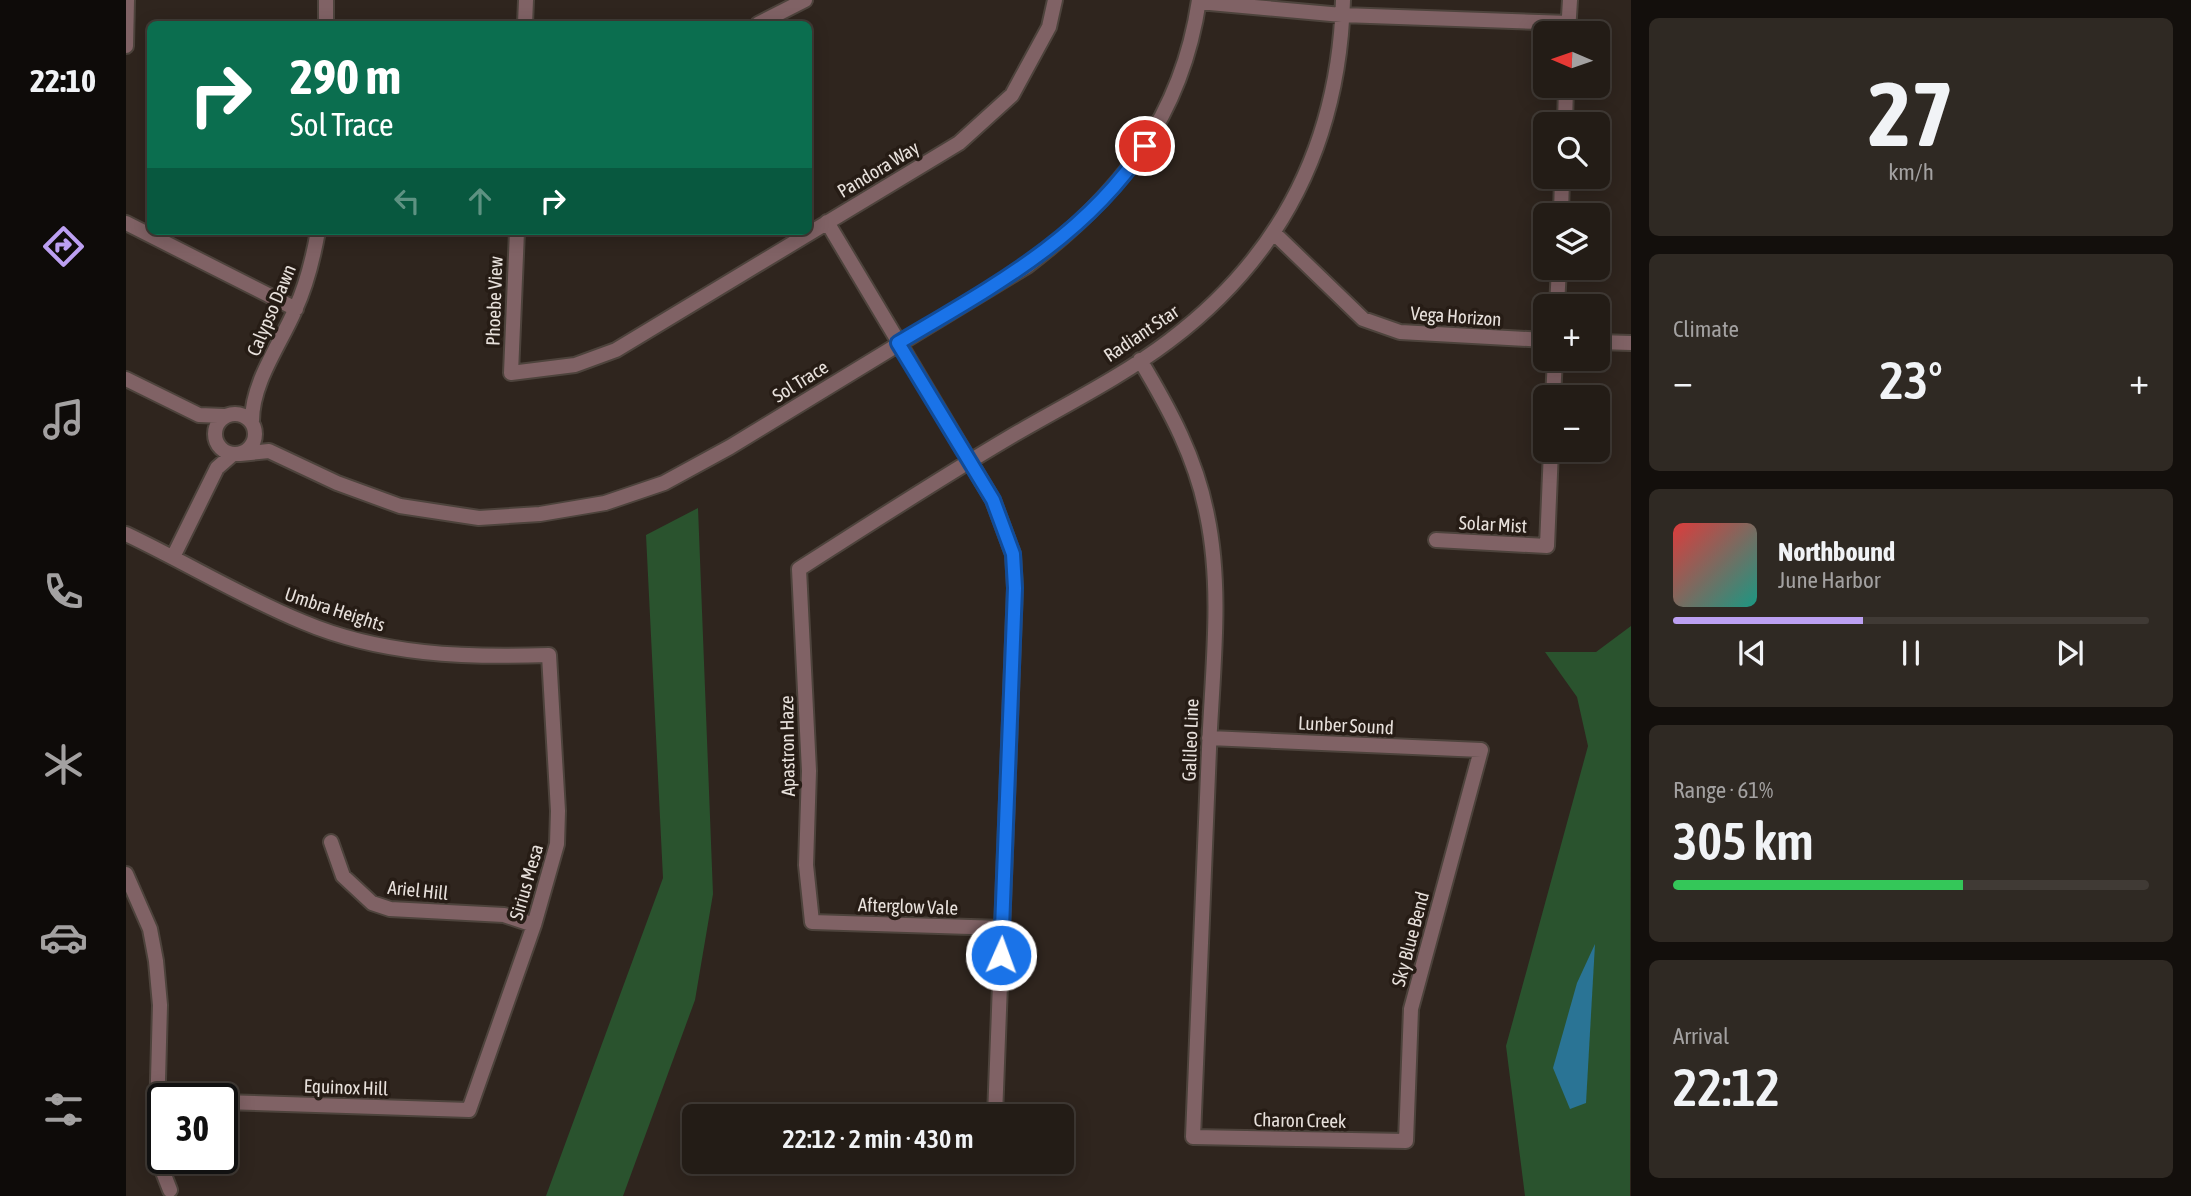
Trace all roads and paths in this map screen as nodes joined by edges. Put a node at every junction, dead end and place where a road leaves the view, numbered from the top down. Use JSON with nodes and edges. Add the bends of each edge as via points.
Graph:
{"nodes":[{"id":1,"x":128,"y":0,"type":"edge"},
{"id":2,"x":326,"y":0,"type":"edge"},
{"id":3,"x":526,"y":0,"type":"edge"},
{"id":4,"x":805,"y":0,"type":"edge"},
{"id":5,"x":1055,"y":0,"type":"edge"},
{"id":6,"x":1570,"y":0,"type":"edge"},
{"id":7,"x":1199,"y":1,"type":"edge"},
{"id":8,"x":1343,"y":7,"type":"edge"},
{"id":9,"x":326,"y":21,"type":"edge"},
{"id":10,"x":525,"y":21,"type":"edge"},
{"id":11,"x":764,"y":21,"type":"edge"},
{"id":12,"x":1569,"y":21,"type":"edge"},
{"id":13,"x":1533,"y":25,"type":"edge"},
{"id":14,"x":126,"y":46,"type":"edge"},
{"id":15,"x":828,"y":222,"type":"junction"},
{"id":16,"x":126,"y":223,"type":"edge"},
{"id":17,"x":812,"y":232,"type":"edge"},
{"id":18,"x":147,"y":234,"type":"edge"},
{"id":19,"x":1275,"y":234,"type":"junction"},
{"id":20,"x":150,"y":235,"type":"edge"},
{"id":21,"x":317,"y":235,"type":"edge"},
{"id":22,"x":517,"y":235,"type":"edge"},
{"id":23,"x":806,"y":235,"type":"edge"},
{"id":24,"x":296,"y":309,"type":"junction"},
{"id":25,"x":1533,"y":339,"type":"edge"},
{"id":26,"x":1610,"y":342,"type":"edge"},
{"id":27,"x":898,"y":343,"type":"junction"},
{"id":28,"x":1631,"y":343,"type":"edge"},
{"id":29,"x":1140,"y":360,"type":"junction"},
{"id":30,"x":511,"y":373,"type":"joint"},
{"id":31,"x":126,"y":379,"type":"edge"},
{"id":32,"x":252,"y":401,"type":"junction"},
{"id":33,"x":199,"y":415,"type":"junction"},
{"id":34,"x":229,"y":415,"type":"junction"},
{"id":35,"x":253,"y":424,"type":"junction"},
{"id":36,"x":216,"y":440,"type":"junction"},
{"id":37,"x":269,"y":451,"type":"junction"},
{"id":38,"x":237,"y":454,"type":"junction"},
{"id":39,"x":969,"y":461,"type":"junction"},
{"id":40,"x":1550,"y":462,"type":"edge"},
{"id":41,"x":217,"y":468,"type":"junction"},
{"id":42,"x":126,"y":534,"type":"edge"},
{"id":43,"x":1436,"y":540,"type":"dead end"},
{"id":44,"x":173,"y":556,"type":"junction"},
{"id":45,"x":799,"y":569,"type":"joint"},
{"id":46,"x":549,"y":655,"type":"joint"},
{"id":47,"x":1209,"y":738,"type":"junction"},
{"id":48,"x":1481,"y":750,"type":"joint"},
{"id":49,"x":331,"y":842,"type":"dead end"},
{"id":50,"x":126,"y":874,"type":"edge"},
{"id":51,"x":812,"y":922,"type":"joint"},
{"id":52,"x":534,"y":925,"type":"junction"},
{"id":53,"x":1002,"y":928,"type":"junction"},
{"id":54,"x":160,"y":1083,"type":"edge"},
{"id":55,"x":238,"y":1103,"type":"edge"},
{"id":56,"x":995,"y":1104,"type":"edge"},
{"id":57,"x":469,"y":1110,"type":"joint"},
{"id":58,"x":1193,"y":1137,"type":"joint"},
{"id":59,"x":1406,"y":1142,"type":"joint"},
{"id":60,"x":164,"y":1174,"type":"edge"},
{"id":61,"x":170,"y":1190,"type":"dead end"}],
"edges":[{"from":1,"to":14,"type":"street"},
{"from":2,"to":9,"type":"street"},
{"from":3,"to":10,"type":"street"},
{"from":4,"to":11,"type":"street"},
{"from":5,"to":15,"type":"street","name":"Pandora Way","via":[[1049,27],[1012,95],[959,142]]},
{"from":6,"to":12,"type":"street"},
{"from":7,"to":8,"type":"street"},
{"from":7,"to":27,"type":"street","name":"Sol Trace","via":[[1179,84],[1149,141],[1103,200],[1027,266]]},
{"from":8,"to":13,"type":"street"},
{"from":8,"to":19,"type":"street","name":"Radiant Star","via":[[1326,114],[1293,202]]},
{"from":15,"to":17,"type":"street","name":"Pandora Way"},
{"from":15,"to":27,"type":"street"},
{"from":16,"to":18,"type":"street"},
{"from":19,"to":25,"type":"street","name":"Vega Horizon","via":[[1363,319],[1411,333]]},
{"from":19,"to":29,"type":"street","name":"Radiant Star","via":[[1204,313]]},
{"from":20,"to":24,"type":"street"},
{"from":21,"to":24,"type":"street","name":"Calypso Dawn"},
{"from":22,"to":30,"type":"street","name":"Phoebe View"},
{"from":23,"to":30,"type":"street","name":"Pandora Way","via":[[617,349],[575,365]]},
{"from":24,"to":32,"type":"street","name":"Calypso Dawn"},
{"from":26,"to":28,"type":"street"},
{"from":27,"to":37,"type":"street","name":"Sol Trace","via":[[730,447],[664,483],[605,503],[479,518],[400,506]]},
{"from":27,"to":39,"type":"street"},
{"from":29,"to":39,"type":"street","name":"Radiant Star"},
{"from":29,"to":47,"type":"street","name":"Galileo Line","via":[[1183,438],[1208,516],[1215,582]]},
{"from":31,"to":33,"type":"street"},
{"from":32,"to":34,"type":"street"},
{"from":32,"to":35,"type":"street","name":"Calypso Dawn"},
{"from":33,"to":34,"type":"street"},
{"from":33,"to":36,"type":"street"},
{"from":34,"to":35,"type":"street"},
{"from":34,"to":36,"type":"street","via":[[217,424]]},
{"from":35,"to":37,"type":"street"},
{"from":35,"to":38,"type":"street","via":[[251,447]]},
{"from":36,"to":38,"type":"street"},
{"from":36,"to":41,"type":"street"},
{"from":37,"to":38,"type":"street"},
{"from":38,"to":41,"type":"street"},
{"from":39,"to":45,"type":"street","name":"Radiant Star"},
{"from":39,"to":53,"type":"street","via":[[993,500],[1013,554]]},
{"from":40,"to":43,"type":"street","name":"Solar Mist","via":[[1547,546]]},
{"from":41,"to":44,"type":"street"},
{"from":42,"to":44,"type":"street","name":"Umbra Heights"},
{"from":44,"to":46,"type":"street","name":"Umbra Heights","via":[[293,618],[349,638],[438,655]]},
{"from":45,"to":51,"type":"street","name":"Apastron Haze","via":[[808,771],[806,866]]},
{"from":46,"to":52,"type":"street","name":"Sirius Mesa","via":[[557,844]]},
{"from":47,"to":48,"type":"street","name":"Lunber Sound"},
{"from":47,"to":58,"type":"street","name":"Galileo Line"},
{"from":48,"to":59,"type":"street","name":"Sky Blue Bend","via":[[1411,1009]]},
{"from":49,"to":52,"type":"street","name":"Ariel Hill","via":[[343,876],[372,903],[390,909],[504,915]]},
{"from":50,"to":54,"type":"street","via":[[150,929],[156,961]]},
{"from":51,"to":53,"type":"street","name":"Afterglow Vale"},
{"from":52,"to":57,"type":"street","name":"Sirius Mesa"},
{"from":53,"to":56,"type":"street"},
{"from":55,"to":57,"type":"street","name":"Equinox Hill"},
{"from":58,"to":59,"type":"street","name":"Charon Creek"},
{"from":60,"to":61,"type":"street"}]}
